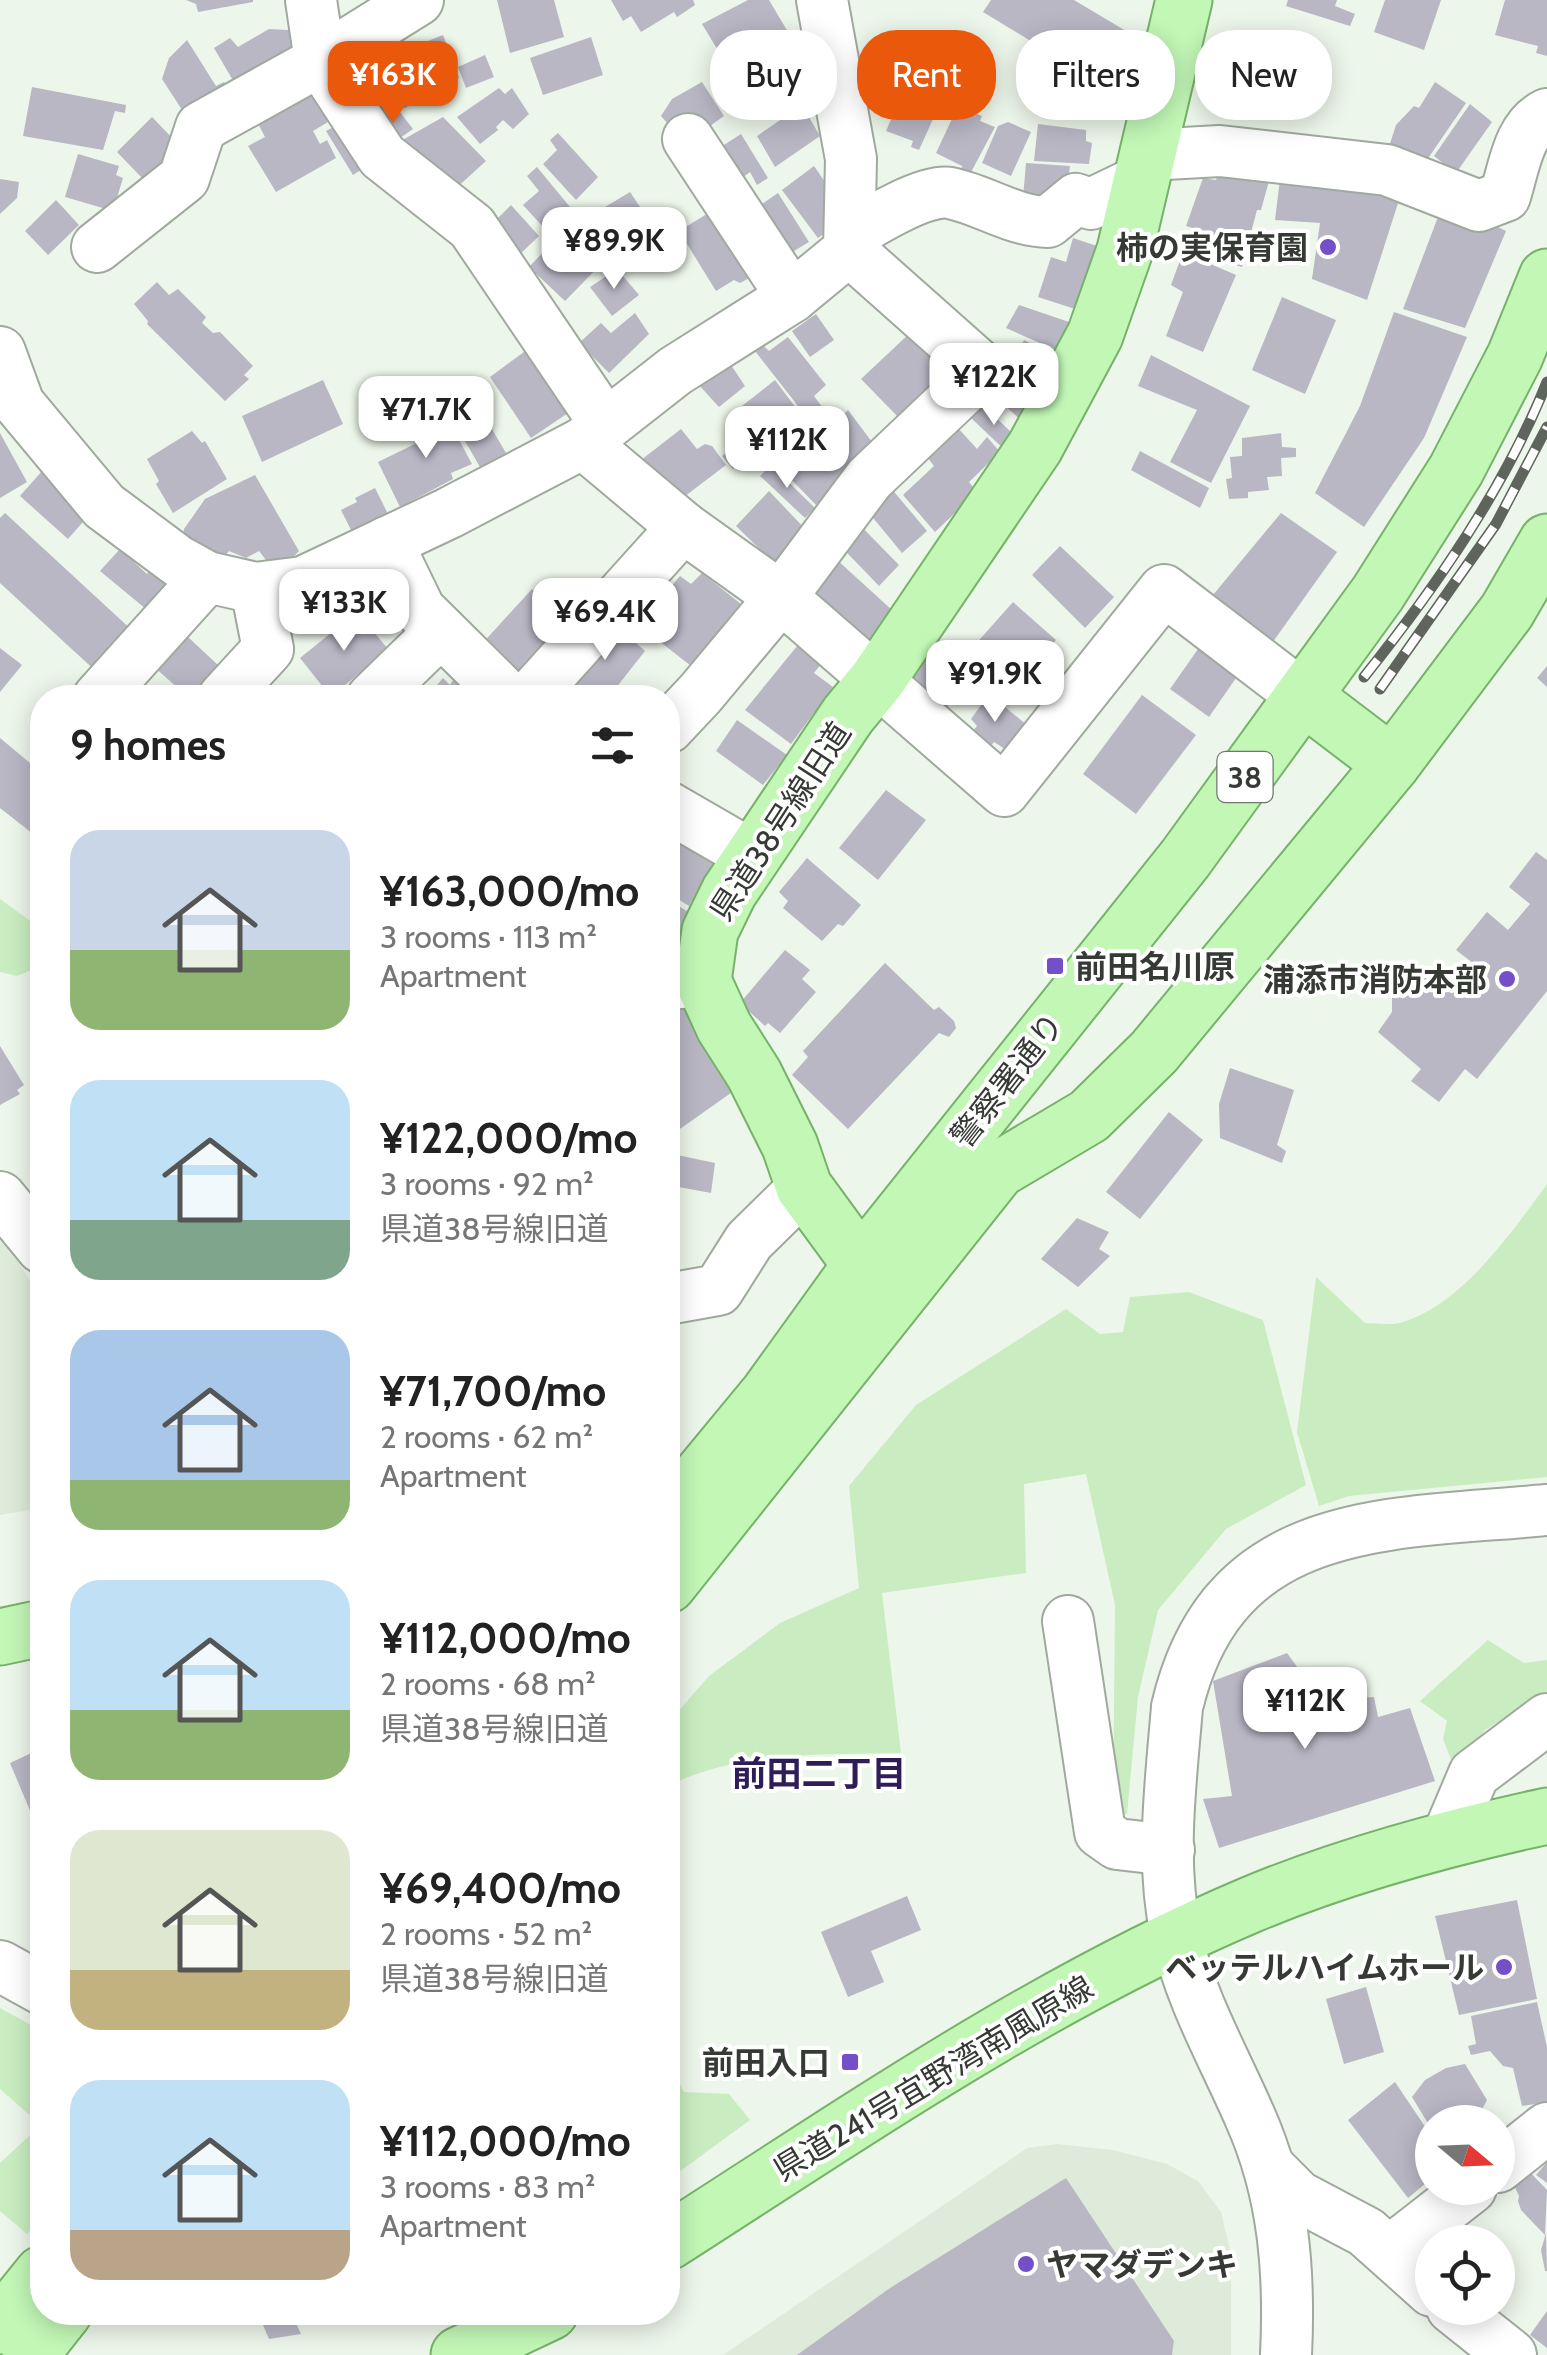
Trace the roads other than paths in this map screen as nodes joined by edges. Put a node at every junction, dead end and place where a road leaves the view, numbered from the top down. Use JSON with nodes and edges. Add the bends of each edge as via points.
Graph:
{"nodes":[{"id":1,"x":310,"y":0,"type":"edge"},
{"id":2,"x":418,"y":0,"type":"edge"},
{"id":3,"x":822,"y":0,"type":"edge"},
{"id":4,"x":1184,"y":0,"type":"edge"},
{"id":5,"x":320,"y":61,"type":"junction"},
{"id":6,"x":1547,"y":114,"type":"edge"},
{"id":7,"x":688,"y":139,"type":"dead end"},
{"id":8,"x":1144,"y":168,"type":"junction"},
{"id":9,"x":849,"y":243,"type":"junction"},
{"id":10,"x":97,"y":247,"type":"dead end"},
{"id":11,"x":1547,"y":277,"type":"edge"},
{"id":12,"x":792,"y":297,"type":"junction"},
{"id":13,"x":0,"y":352,"type":"edge"},
{"id":14,"x":594,"y":434,"type":"junction"},
{"id":15,"x":683,"y":527,"type":"junction"},
{"id":16,"x":387,"y":542,"type":"junction"},
{"id":17,"x":1547,"y":542,"type":"edge"},
{"id":18,"x":207,"y":576,"type":"junction"},
{"id":19,"x":256,"y":588,"type":"junction"},
{"id":20,"x":780,"y":597,"type":"junction"},
{"id":21,"x":442,"y":631,"type":"junction"},
{"id":22,"x":877,"y":680,"type":"junction"},
{"id":23,"x":110,"y":685,"type":"edge"},
{"id":24,"x":234,"y":685,"type":"edge"},
{"id":25,"x":386,"y":685,"type":"edge"},
{"id":26,"x":496,"y":685,"type":"edge"},
{"id":27,"x":540,"y":685,"type":"edge"},
{"id":28,"x":1304,"y":697,"type":"junction"},
{"id":29,"x":680,"y":715,"type":"edge"},
{"id":30,"x":1392,"y":764,"type":"junction"},
{"id":31,"x":680,"y":814,"type":"edge"},
{"id":32,"x":753,"y":856,"type":"junction"},
{"id":33,"x":685,"y":983,"type":"edge"},
{"id":34,"x":804,"y":1187,"type":"junction"},
{"id":35,"x":860,"y":1265,"type":"junction"},
{"id":36,"x":680,"y":1297,"type":"edge"},
{"id":37,"x":680,"y":1500,"type":"edge"},
{"id":38,"x":1547,"y":1510,"type":"edge"},
{"id":39,"x":680,"y":1548,"type":"edge"},
{"id":40,"x":1068,"y":1621,"type":"dead end"},
{"id":41,"x":30,"y":1631,"type":"edge"},
{"id":42,"x":0,"y":1638,"type":"edge"},
{"id":43,"x":1547,"y":1719,"type":"edge"},
{"id":44,"x":1547,"y":1816,"type":"edge"},
{"id":45,"x":1446,"y":1840,"type":"junction"},
{"id":46,"x":1169,"y":1850,"type":"junction"},
{"id":47,"x":1176,"y":1938,"type":"junction"},
{"id":48,"x":0,"y":1966,"type":"edge"},
{"id":49,"x":30,"y":1982,"type":"edge"},
{"id":50,"x":1547,"y":2128,"type":"edge"},
{"id":51,"x":1515,"y":2153,"type":"edge"},
{"id":52,"x":1270,"y":2168,"type":"junction"},
{"id":53,"x":1450,"y":2205,"type":"edge"},
{"id":54,"x":680,"y":2234,"type":"edge"},
{"id":55,"x":1389,"y":2252,"type":"junction"},
{"id":56,"x":1415,"y":2276,"type":"edge"},
{"id":57,"x":1287,"y":2288,"type":"junction"},
{"id":58,"x":522,"y":2325,"type":"edge"},
{"id":59,"x":1473,"y":2325,"type":"edge"},
{"id":60,"x":459,"y":2355,"type":"edge"},
{"id":61,"x":1286,"y":2355,"type":"edge"},
{"id":62,"x":1511,"y":2355,"type":"edge"}],
"edges":[{"from":1,"to":5,"type":"street"},
{"from":2,"to":5,"type":"street"},
{"from":3,"to":9,"type":"street","via":[[852,159]]},
{"from":4,"to":8,"type":"main road","name":"県道38号線旧道"},
{"from":5,"to":10,"type":"street","via":[[201,127],[184,178]]},
{"from":5,"to":14,"type":"street","via":[[382,156],[472,227]]},
{"from":6,"to":8,"type":"street","via":[[1534,120],[1521,143],[1505,196],[1480,206],[1387,170],[1220,151]]},
{"from":7,"to":12,"type":"street"},
{"from":8,"to":9,"type":"street","via":[[1091,204],[1076,199],[1048,222],[1027,221],[947,192],[907,204]]},
{"from":8,"to":22,"type":"main road","name":"県道38号線旧道","via":[[1096,335],[1035,447]]},
{"from":9,"to":12,"type":"street"},
{"from":9,"to":20,"type":"street","via":[[984,370],[869,479]]},
{"from":11,"to":28,"type":"main road","name":"警察署通り","number":"38","via":[[1456,470]]},
{"from":12,"to":14,"type":"street","via":[[675,371]]},
{"from":13,"to":18,"type":"street","via":[[19,404],[104,506]]},
{"from":14,"to":15,"type":"street"},
{"from":14,"to":16,"type":"street"},
{"from":15,"to":20,"type":"street"},
{"from":15,"to":27,"type":"street"},
{"from":16,"to":19,"type":"street","via":[[302,582]]},
{"from":16,"to":21,"type":"street","via":[[420,610]]},
{"from":17,"to":30,"type":"main road","name":"警察署通り","via":[[1507,611]]},
{"from":18,"to":19,"type":"street"},
{"from":18,"to":23,"type":"street"},
{"from":19,"to":24,"type":"street","via":[[268,649]]},
{"from":20,"to":22,"type":"street"},
{"from":20,"to":29,"type":"street"},
{"from":21,"to":25,"type":"street"},
{"from":21,"to":26,"type":"street"},
{"from":22,"to":28,"type":"street","via":[[1004,791],[1164,590]]},
{"from":22,"to":32,"type":"main road","name":"県道38号線旧道"},
{"from":28,"to":30,"type":"main road"},
{"from":28,"to":35,"type":"main road","name":"警察署通り","number":"38","via":[[1185,858]]},
{"from":30,"to":39,"type":"main road","name":"警察署通り","via":[[1154,1052],[1089,1116],[998,1170]]},
{"from":31,"to":32,"type":"street"},
{"from":32,"to":33,"type":"main road","name":"県道38号線旧道"},
{"from":33,"to":34,"type":"main road","name":"県道38号線旧道","via":[[754,1074]]},
{"from":34,"to":35,"type":"main road","name":"県道38号線旧道"},
{"from":34,"to":36,"type":"street","via":[[750,1241],[718,1290]]},
{"from":35,"to":37,"type":"main road","name":"警察署通り","number":"38","via":[[768,1394]]},
{"from":38,"to":46,"type":"street","via":[[1343,1532],[1292,1551],[1239,1588],[1198,1645],[1183,1679]]},
{"from":40,"to":46,"type":"street","via":[[1100,1832],[1117,1844]]},
{"from":41,"to":42,"type":"main road"},
{"from":43,"to":45,"type":"street","via":[[1474,1774]]},
{"from":44,"to":45,"type":"main road","name":"県道241号宜野湾南風原線"},
{"from":45,"to":47,"type":"main road","name":"県道241号宜野湾南風原線","via":[[1329,1876]]},
{"from":46,"to":47,"type":"street"},
{"from":47,"to":52,"type":"street","via":[[1202,2016]]},
{"from":47,"to":54,"type":"main road","name":"県道241号宜野湾南風原線","via":[[962,2053]]},
{"from":48,"to":49,"type":"street"},
{"from":50,"to":51,"type":"street"},
{"from":52,"to":55,"type":"street","via":[[1298,2196],[1351,2222]]},
{"from":52,"to":57,"type":"street"},
{"from":53,"to":55,"type":"street"},
{"from":55,"to":56,"type":"street"},
{"from":55,"to":57,"type":"street","via":[[1352,2235],[1319,2238],[1308,2244]]},
{"from":57,"to":61,"type":"street"},
{"from":58,"to":60,"type":"main road"},
{"from":59,"to":62,"type":"street"}]}
